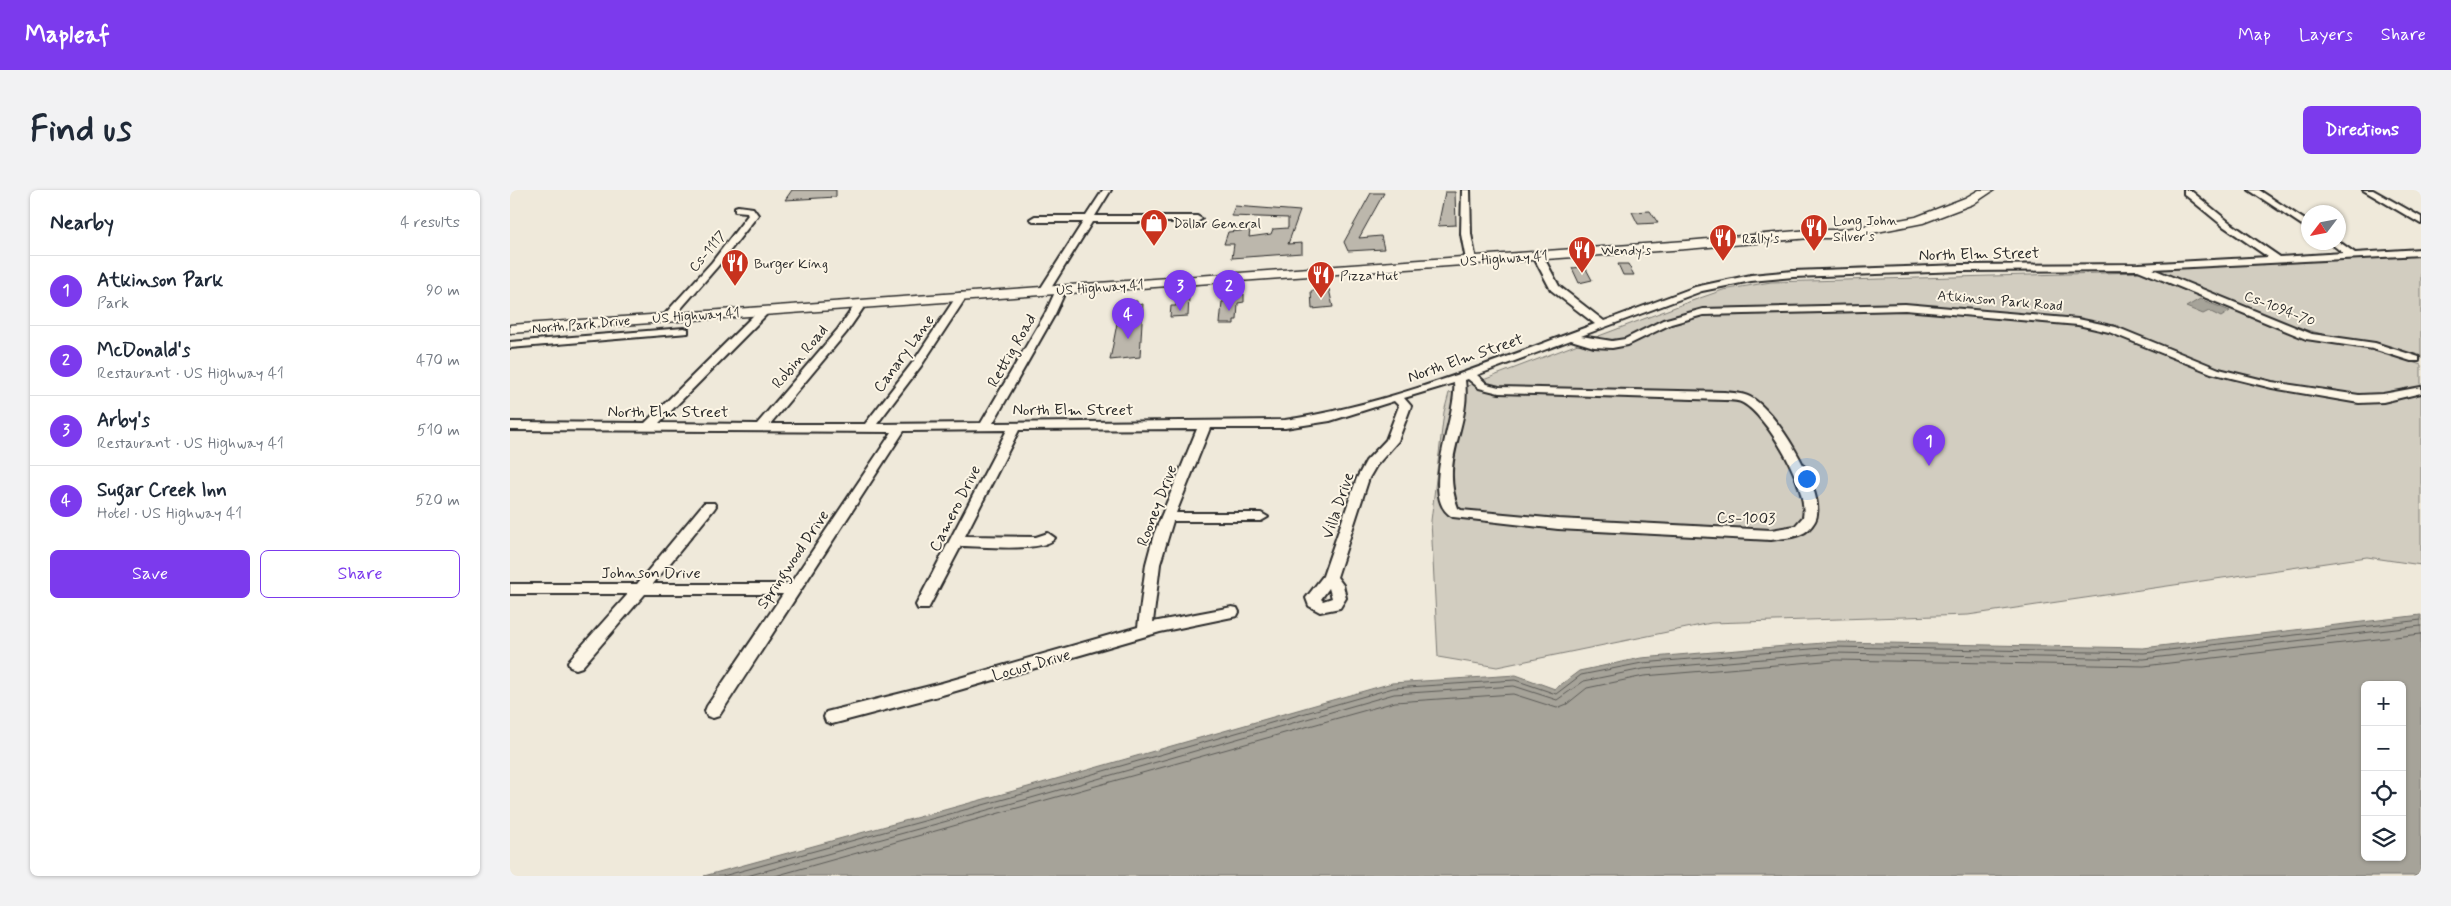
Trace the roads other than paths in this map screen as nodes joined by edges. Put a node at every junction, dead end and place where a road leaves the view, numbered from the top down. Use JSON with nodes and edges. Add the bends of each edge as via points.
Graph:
{"nodes":[{"id":1,"x":1107,"y":190,"type":"edge"},
{"id":2,"x":1466,"y":190,"type":"edge"},
{"id":3,"x":1970,"y":190,"type":"edge"},
{"id":4,"x":1988,"y":190,"type":"edge"},
{"id":5,"x":2253,"y":190,"type":"edge"},
{"id":6,"x":2367,"y":190,"type":"edge"},
{"id":7,"x":2187,"y":192,"type":"dead end"},
{"id":8,"x":738,"y":209,"type":"dead end"},
{"id":9,"x":1035,"y":219,"type":"dead end"},
{"id":10,"x":1090,"y":219,"type":"junction"},
{"id":11,"x":1197,"y":220,"type":"dead end"},
{"id":12,"x":2301,"y":221,"type":"edge"},
{"id":13,"x":2421,"y":221,"type":"edge"},
{"id":14,"x":1810,"y":234,"type":"junction"},
{"id":15,"x":2344,"y":250,"type":"edge"},
{"id":16,"x":2421,"y":252,"type":"edge"},
{"id":17,"x":2352,"y":255,"type":"junction"},
{"id":18,"x":1538,"y":256,"type":"junction"},
{"id":19,"x":2277,"y":259,"type":"junction"},
{"id":20,"x":1471,"y":260,"type":"junction"},
{"id":21,"x":2139,"y":267,"type":"junction"},
{"id":22,"x":1061,"y":290,"type":"junction"},
{"id":23,"x":1044,"y":291,"type":"junction"},
{"id":24,"x":962,"y":296,"type":"junction"},
{"id":25,"x":861,"y":304,"type":"junction"},
{"id":26,"x":764,"y":311,"type":"junction"},
{"id":27,"x":668,"y":318,"type":"junction"},
{"id":28,"x":1602,"y":324,"type":"junction"},
{"id":29,"x":516,"y":328,"type":"edge"},
{"id":30,"x":684,"y":331,"type":"dead end"},
{"id":31,"x":1571,"y":337,"type":"junction"},
{"id":32,"x":510,"y":338,"type":"edge"},
{"id":33,"x":510,"y":345,"type":"edge"},
{"id":34,"x":2415,"y":359,"type":"dead end"},
{"id":35,"x":1464,"y":376,"type":"junction"},
{"id":36,"x":2421,"y":390,"type":"edge"},
{"id":37,"x":1397,"y":397,"type":"junction"},
{"id":38,"x":510,"y":426,"type":"edge"},
{"id":39,"x":986,"y":426,"type":"junction"},
{"id":40,"x":1016,"y":426,"type":"junction"},
{"id":41,"x":1205,"y":426,"type":"junction"},
{"id":42,"x":648,"y":427,"type":"junction"},
{"id":43,"x":901,"y":427,"type":"junction"},
{"id":44,"x":760,"y":428,"type":"junction"},
{"id":45,"x":868,"y":428,"type":"junction"},
{"id":46,"x":709,"y":506,"type":"dead end"},
{"id":47,"x":1167,"y":517,"type":"junction"},
{"id":48,"x":1261,"y":517,"type":"dead end"},
{"id":49,"x":1048,"y":538,"type":"dead end"},
{"id":50,"x":958,"y":541,"type":"junction"},
{"id":51,"x":1330,"y":578,"type":"dead end"},
{"id":52,"x":510,"y":589,"type":"edge"},
{"id":53,"x":641,"y":589,"type":"junction"},
{"id":54,"x":792,"y":590,"type":"junction"},
{"id":55,"x":923,"y":605,"type":"dead end"},
{"id":56,"x":1232,"y":612,"type":"dead end"},
{"id":57,"x":1144,"y":630,"type":"junction"},
{"id":58,"x":576,"y":663,"type":"dead end"},
{"id":59,"x":713,"y":711,"type":"dead end"},
{"id":60,"x":832,"y":717,"type":"dead end"}],
"edges":[{"from":1,"to":10,"type":"street"},
{"from":2,"to":20,"type":"street","via":[[1466,234]]},
{"from":3,"to":14,"type":"highway","via":[[1913,213]]},
{"from":4,"to":14,"type":"highway","via":[[1969,202],[1919,220],[1854,232]]},
{"from":5,"to":12,"type":"street"},
{"from":6,"to":13,"type":"street"},
{"from":7,"to":19,"type":"street"},
{"from":8,"to":27,"type":"street","name":"Cs-1117","via":[[750,210],[753,215]]},
{"from":9,"to":10,"type":"street"},
{"from":10,"to":11,"type":"street"},
{"from":10,"to":23,"type":"street"},
{"from":14,"to":18,"type":"highway","name":"US Highway 41"},
{"from":15,"to":17,"type":"street"},
{"from":16,"to":17,"type":"street","name":"North Elm Street"},
{"from":17,"to":19,"type":"street","name":"North Elm Street"},
{"from":18,"to":20,"type":"highway","name":"US Highway 41"},
{"from":18,"to":28,"type":"street","via":[[1555,288]]},
{"from":19,"to":21,"type":"street","name":"North Elm Street"},
{"from":20,"to":22,"type":"highway","name":"US Highway 41"},
{"from":21,"to":28,"type":"street","name":"North Elm Street","via":[[1961,268],[1765,276],[1712,286]]},
{"from":21,"to":34,"type":"street","name":"Cs-1094-70","via":[[2310,337],[2375,346]]},
{"from":22,"to":23,"type":"highway","name":"US Highway 41"},
{"from":22,"to":39,"type":"street","name":"Rettig Road"},
{"from":23,"to":24,"type":"highway","name":"US Highway 41"},
{"from":24,"to":25,"type":"highway","name":"US Highway 41"},
{"from":24,"to":45,"type":"street","name":"Canary Lane","via":[[917,364]]},
{"from":25,"to":26,"type":"highway","name":"US Highway 41"},
{"from":25,"to":44,"type":"street","name":"Robin Road"},
{"from":26,"to":27,"type":"highway","name":"US Highway 41"},
{"from":26,"to":42,"type":"street"},
{"from":27,"to":29,"type":"highway","name":"US Highway 41"},
{"from":28,"to":31,"type":"street","name":"North Elm Street"},
{"from":29,"to":32,"type":"street"},
{"from":30,"to":33,"type":"street","name":"North Park Drive"},
{"from":31,"to":35,"type":"street","name":"North Elm Street"},
{"from":31,"to":36,"type":"street","name":"Atkinson Park Road","via":[[1598,345],[1624,344],[1677,317],[1703,312],[1880,307],[1940,309],[2095,324],[2215,371],[2329,396],[2368,399]]},
{"from":35,"to":35,"type":"street","name":"Cs-1003","via":[[1499,390],[1724,396],[1747,400],[1772,428],[1797,465],[1809,498],[1810,516],[1799,530],[1771,535],[1558,524],[1458,514],[1452,511],[1444,482]]},
{"from":35,"to":37,"type":"street","name":"North Elm Street"},
{"from":37,"to":41,"type":"street","name":"North Elm Street","via":[[1330,417],[1300,422]]},
{"from":37,"to":51,"type":"street","name":"Villa Drive","via":[[1405,406],[1398,429],[1363,478]]},
{"from":38,"to":42,"type":"street","name":"North Elm Street"},
{"from":39,"to":40,"type":"street","name":"North Elm Street"},
{"from":39,"to":43,"type":"street","name":"North Elm Street"},
{"from":40,"to":41,"type":"street","name":"North Elm Street"},
{"from":40,"to":50,"type":"street","name":"Camero Drive"},
{"from":41,"to":47,"type":"street","name":"Rooney Drive"},
{"from":42,"to":44,"type":"street","name":"North Elm Street"},
{"from":43,"to":45,"type":"street","name":"North Elm Street"},
{"from":43,"to":54,"type":"street","name":"Springwood Drive"},
{"from":44,"to":45,"type":"street","name":"North Elm Street"},
{"from":46,"to":53,"type":"street"},
{"from":47,"to":48,"type":"street"},
{"from":47,"to":57,"type":"street","name":"Rooney Drive","via":[[1155,554]]},
{"from":49,"to":50,"type":"street","via":[[1037,542]]},
{"from":50,"to":55,"type":"street","name":"Camero Drive"},
{"from":52,"to":53,"type":"street","name":"Johnson Drive"},
{"from":53,"to":54,"type":"street","name":"Johnson Drive"},
{"from":53,"to":58,"type":"street"},
{"from":54,"to":59,"type":"street","name":"Springwood Drive"},
{"from":56,"to":57,"type":"street","name":"Locust Drive"},
{"from":57,"to":60,"type":"street","name":"Locust Drive","via":[[942,689]]}]}
